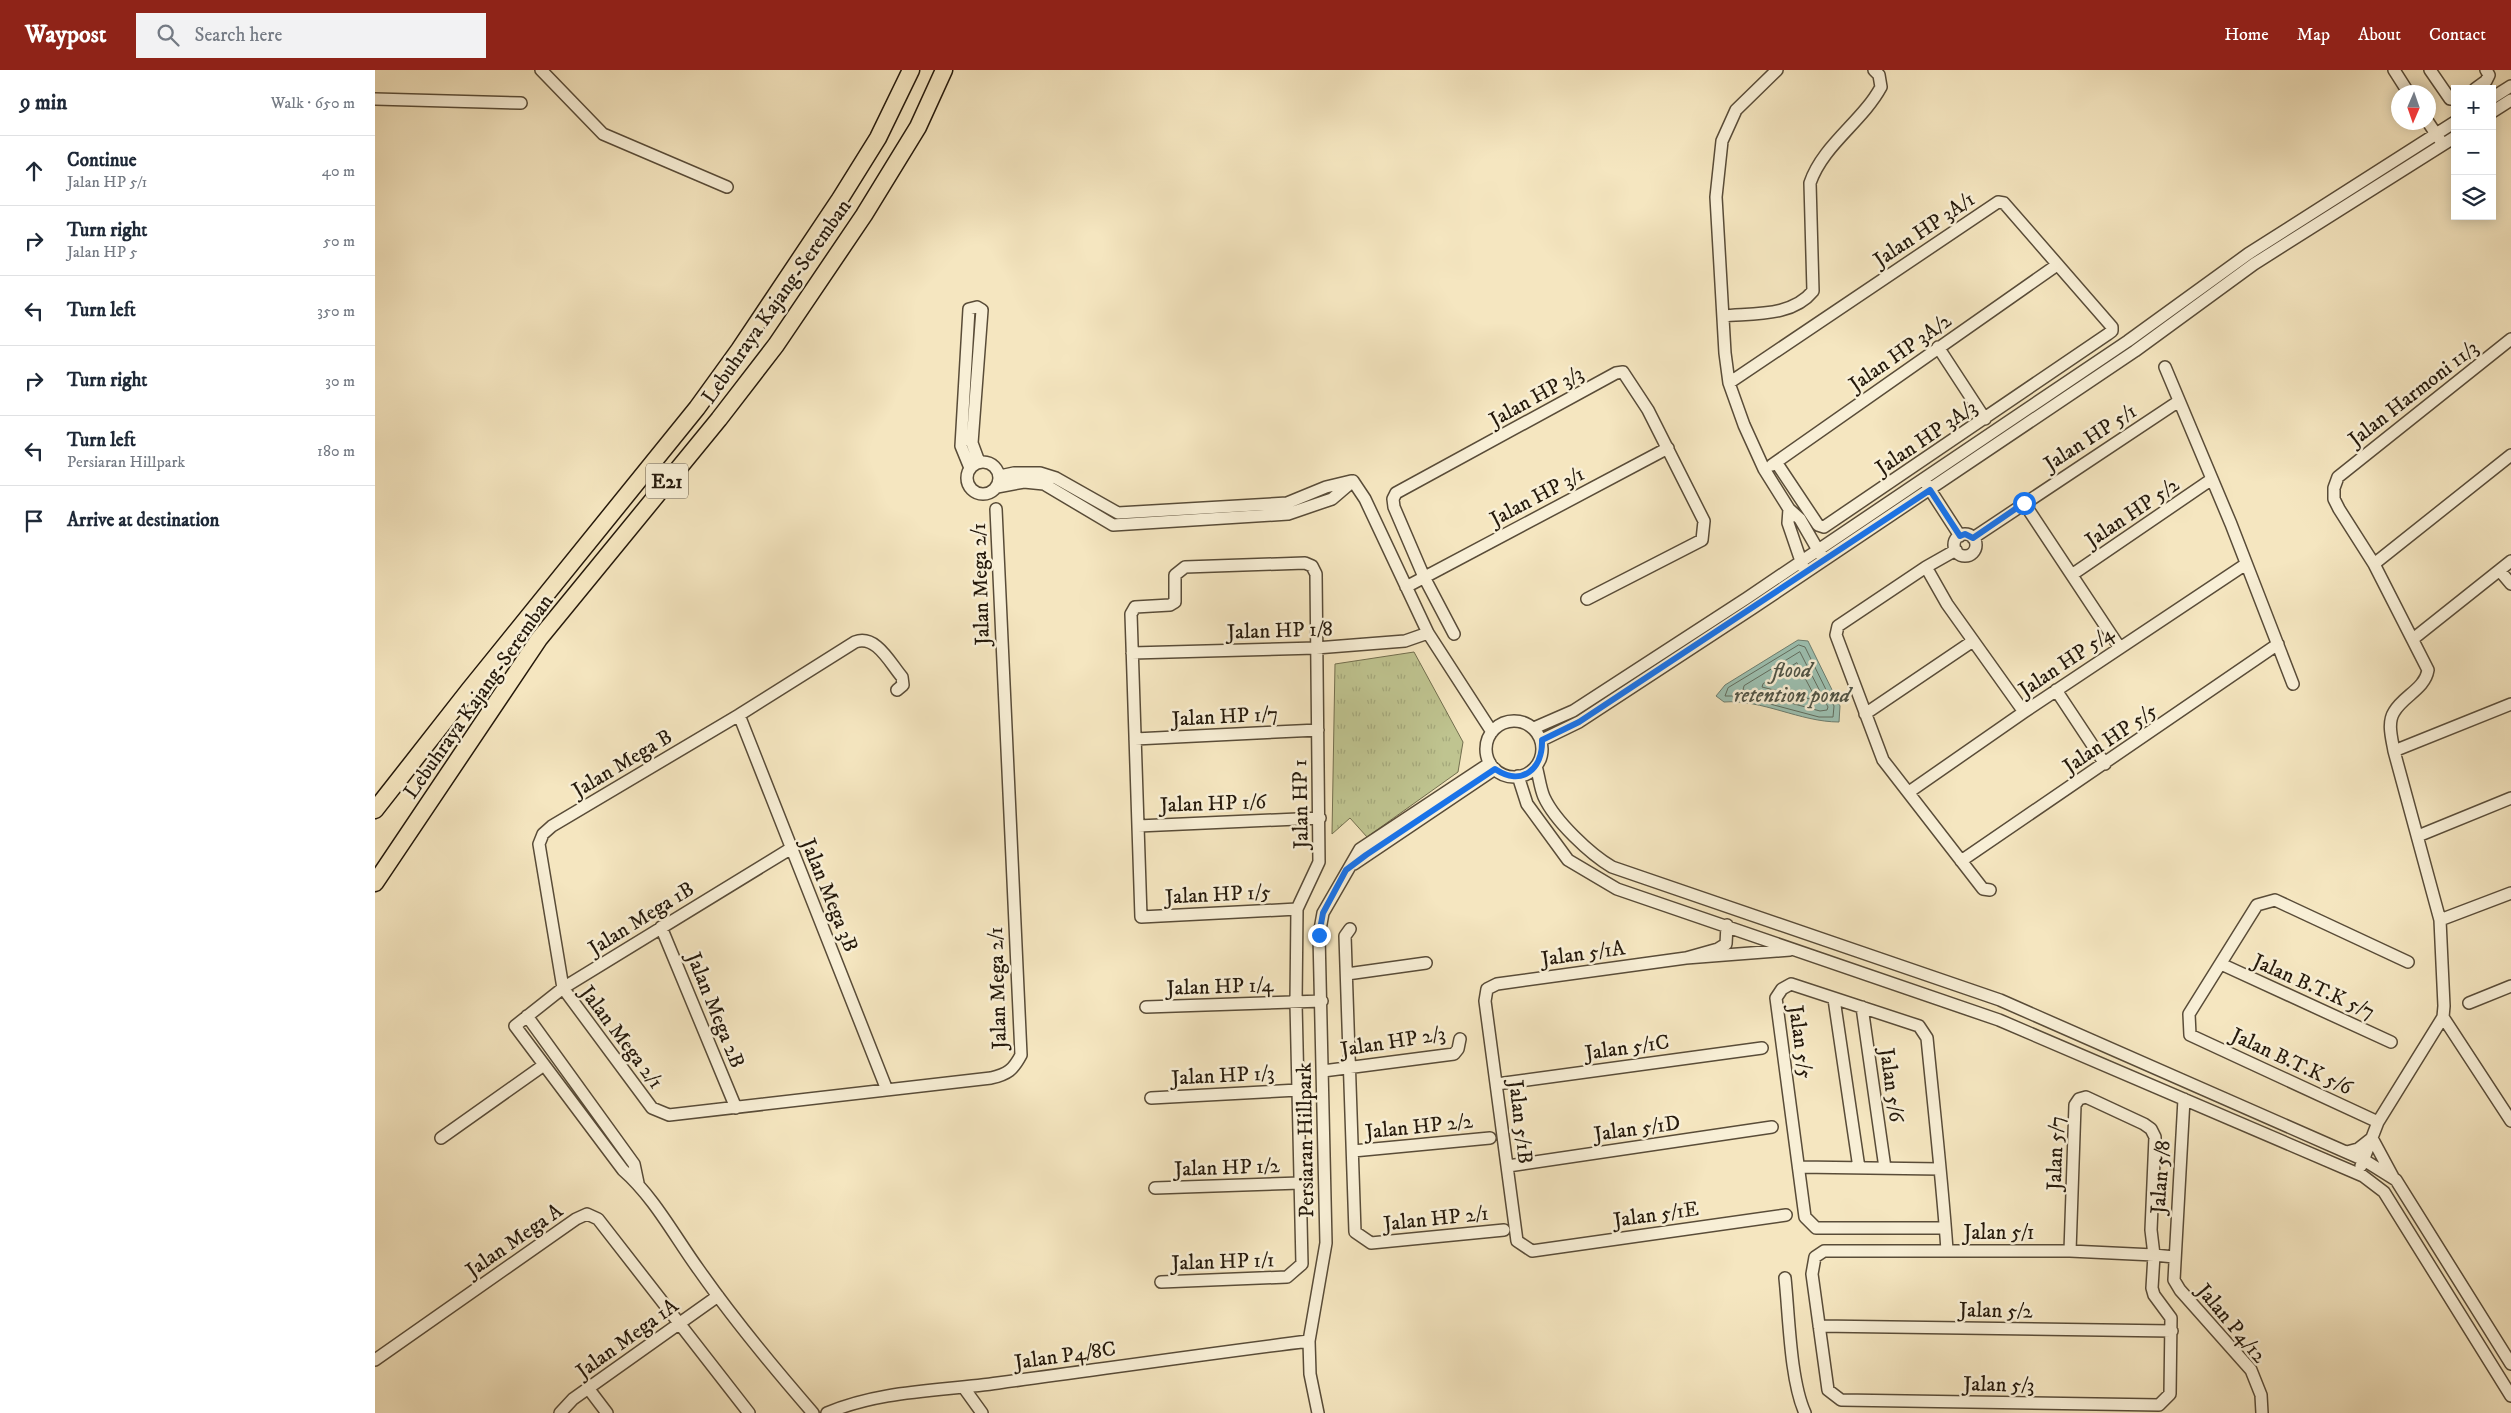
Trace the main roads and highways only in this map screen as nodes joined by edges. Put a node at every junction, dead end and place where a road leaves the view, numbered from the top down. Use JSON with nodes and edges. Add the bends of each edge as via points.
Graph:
{"nodes":[{"id":1,"x":911,"y":70,"type":"edge"},
{"id":2,"x":944,"y":70,"type":"edge"},
{"id":3,"x":375,"y":810,"type":"edge"},
{"id":4,"x":375,"y":883,"type":"edge"}],
"edges":[{"from":1,"to":3,"type":"highway","name":"Lebuhraya Kajang-Seremban","number":"E21","via":[[878,138],[840,199],[697,408]]},
{"from":2,"to":4,"type":"highway","name":"Lebuhraya Kajang-Seremban","number":"E21","via":[[918,127],[864,215],[776,345],[539,639]]}]}
